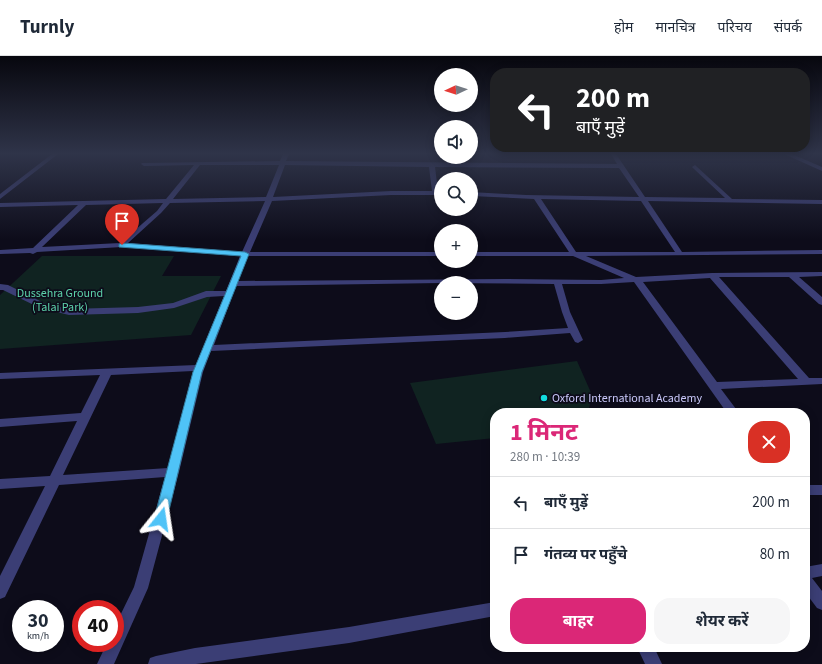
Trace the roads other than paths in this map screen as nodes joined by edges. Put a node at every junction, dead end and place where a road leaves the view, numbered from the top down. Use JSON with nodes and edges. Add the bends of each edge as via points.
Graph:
{"nodes":[{"id":1,"x":19,"y":182,"type":"edge"},
{"id":2,"x":183,"y":182,"type":"edge"},
{"id":3,"x":276,"y":182,"type":"edge"},
{"id":4,"x":632,"y":182,"type":"edge"},
{"id":5,"x":711,"y":182,"type":"edge"},
{"id":6,"x":434,"y":193,"type":"edge"},
{"id":7,"x":478,"y":194,"type":"edge"},
{"id":8,"x":0,"y":197,"type":"edge"},
{"id":9,"x":536,"y":198,"type":"junction"},
{"id":10,"x":270,"y":199,"type":"junction"},
{"id":11,"x":643,"y":199,"type":"junction"},
{"id":12,"x":730,"y":200,"type":"junction"},
{"id":13,"x":168,"y":201,"type":"junction"},
{"id":14,"x":85,"y":202,"type":"junction"},
{"id":15,"x":822,"y":202,"type":"edge"},
{"id":16,"x":0,"y":206,"type":"edge"},
{"id":17,"x":122,"y":245,"type":"junction"},
{"id":18,"x":0,"y":252,"type":"edge"},
{"id":19,"x":33,"y":252,"type":"junction"},
{"id":20,"x":822,"y":252,"type":"edge"},
{"id":21,"x":245,"y":254,"type":"junction"},
{"id":22,"x":434,"y":254,"type":"edge"},
{"id":23,"x":478,"y":254,"type":"edge"},
{"id":24,"x":574,"y":254,"type":"junction"},
{"id":25,"x":680,"y":254,"type":"junction"},
{"id":26,"x":792,"y":274,"type":"junction"},
{"id":27,"x":822,"y":274,"type":"edge"},
{"id":28,"x":712,"y":275,"type":"junction"},
{"id":29,"x":557,"y":281,"type":"junction"},
{"id":30,"x":638,"y":281,"type":"junction"},
{"id":31,"x":0,"y":287,"type":"edge"},
{"id":32,"x":232,"y":289,"type":"junction"},
{"id":33,"x":822,"y":302,"type":"edge"},
{"id":34,"x":573,"y":330,"type":"junction"},
{"id":35,"x":578,"y":340,"type":"dead end"},
{"id":36,"x":208,"y":348,"type":"junction"},
{"id":37,"x":200,"y":368,"type":"junction"},
{"id":38,"x":107,"y":372,"type":"junction"},
{"id":39,"x":0,"y":376,"type":"edge"},
{"id":40,"x":822,"y":381,"type":"edge"},
{"id":41,"x":807,"y":382,"type":"junction"},
{"id":42,"x":713,"y":386,"type":"junction"},
{"id":43,"x":729,"y":408,"type":"edge"},
{"id":44,"x":85,"y":417,"type":"junction"},
{"id":45,"x":0,"y":423,"type":"edge"},
{"id":46,"x":173,"y":472,"type":"junction"},
{"id":47,"x":55,"y":480,"type":"junction"},
{"id":48,"x":0,"y":484,"type":"edge"},
{"id":49,"x":810,"y":490,"type":"edge"},
{"id":50,"x":822,"y":490,"type":"edge"},
{"id":51,"x":822,"y":570,"type":"edge"},
{"id":52,"x":810,"y":572,"type":"edge"},
{"id":53,"x":810,"y":587,"type":"edge"},
{"id":54,"x":0,"y":592,"type":"edge"},
{"id":55,"x":822,"y":603,"type":"edge"},
{"id":56,"x":490,"y":610,"type":"edge"},
{"id":57,"x":124,"y":623,"type":"edge"},
{"id":58,"x":111,"y":652,"type":"edge"},
{"id":59,"x":648,"y":652,"type":"edge"},
{"id":60,"x":105,"y":664,"type":"edge"},
{"id":61,"x":156,"y":664,"type":"edge"},
{"id":62,"x":654,"y":664,"type":"edge"}],
"edges":[{"from":1,"to":8,"type":"street"},
{"from":2,"to":13,"type":"street"},
{"from":3,"to":10,"type":"street"},
{"from":4,"to":11,"type":"street"},
{"from":5,"to":12,"type":"street"},
{"from":6,"to":10,"type":"street"},
{"from":7,"to":9,"type":"street"},
{"from":9,"to":11,"type":"street"},
{"from":9,"to":24,"type":"street"},
{"from":10,"to":13,"type":"street"},
{"from":10,"to":21,"type":"street"},
{"from":11,"to":12,"type":"street"},
{"from":11,"to":25,"type":"street"},
{"from":12,"to":15,"type":"street"},
{"from":13,"to":14,"type":"street"},
{"from":13,"to":17,"type":"street"},
{"from":14,"to":16,"type":"street"},
{"from":14,"to":19,"type":"street"},
{"from":17,"to":19,"type":"street"},
{"from":17,"to":21,"type":"street"},
{"from":18,"to":19,"type":"street"},
{"from":20,"to":25,"type":"street"},
{"from":21,"to":22,"type":"street"},
{"from":21,"to":32,"type":"street"},
{"from":23,"to":24,"type":"street"},
{"from":24,"to":25,"type":"street"},
{"from":24,"to":30,"type":"street"},
{"from":26,"to":27,"type":"street"},
{"from":26,"to":28,"type":"street"},
{"from":26,"to":33,"type":"street"},
{"from":28,"to":30,"type":"street"},
{"from":28,"to":41,"type":"street"},
{"from":29,"to":30,"type":"street"},
{"from":29,"to":32,"type":"street","via":[[255,283]]},
{"from":29,"to":34,"type":"street"},
{"from":30,"to":42,"type":"street"},
{"from":31,"to":32,"type":"street","via":[[43,306],[69,312],[138,310],[174,305],[206,294]]},
{"from":32,"to":36,"type":"street"},
{"from":34,"to":35,"type":"street"},
{"from":34,"to":36,"type":"street"},
{"from":36,"to":37,"type":"street"},
{"from":37,"to":38,"type":"street"},
{"from":37,"to":46,"type":"street"},
{"from":38,"to":39,"type":"street"},
{"from":38,"to":44,"type":"street"},
{"from":40,"to":41,"type":"street"},
{"from":41,"to":42,"type":"street"},
{"from":42,"to":43,"type":"street"},
{"from":44,"to":45,"type":"street"},
{"from":44,"to":47,"type":"street"},
{"from":46,"to":47,"type":"street"},
{"from":46,"to":57,"type":"street","via":[[140,588]]},
{"from":47,"to":48,"type":"street"},
{"from":47,"to":54,"type":"street"},
{"from":49,"to":50,"type":"street"},
{"from":51,"to":52,"type":"street"},
{"from":53,"to":55,"type":"street"},
{"from":56,"to":61,"type":"street","via":[[349,635]]},
{"from":58,"to":60,"type":"street"},
{"from":59,"to":62,"type":"street"}]}
